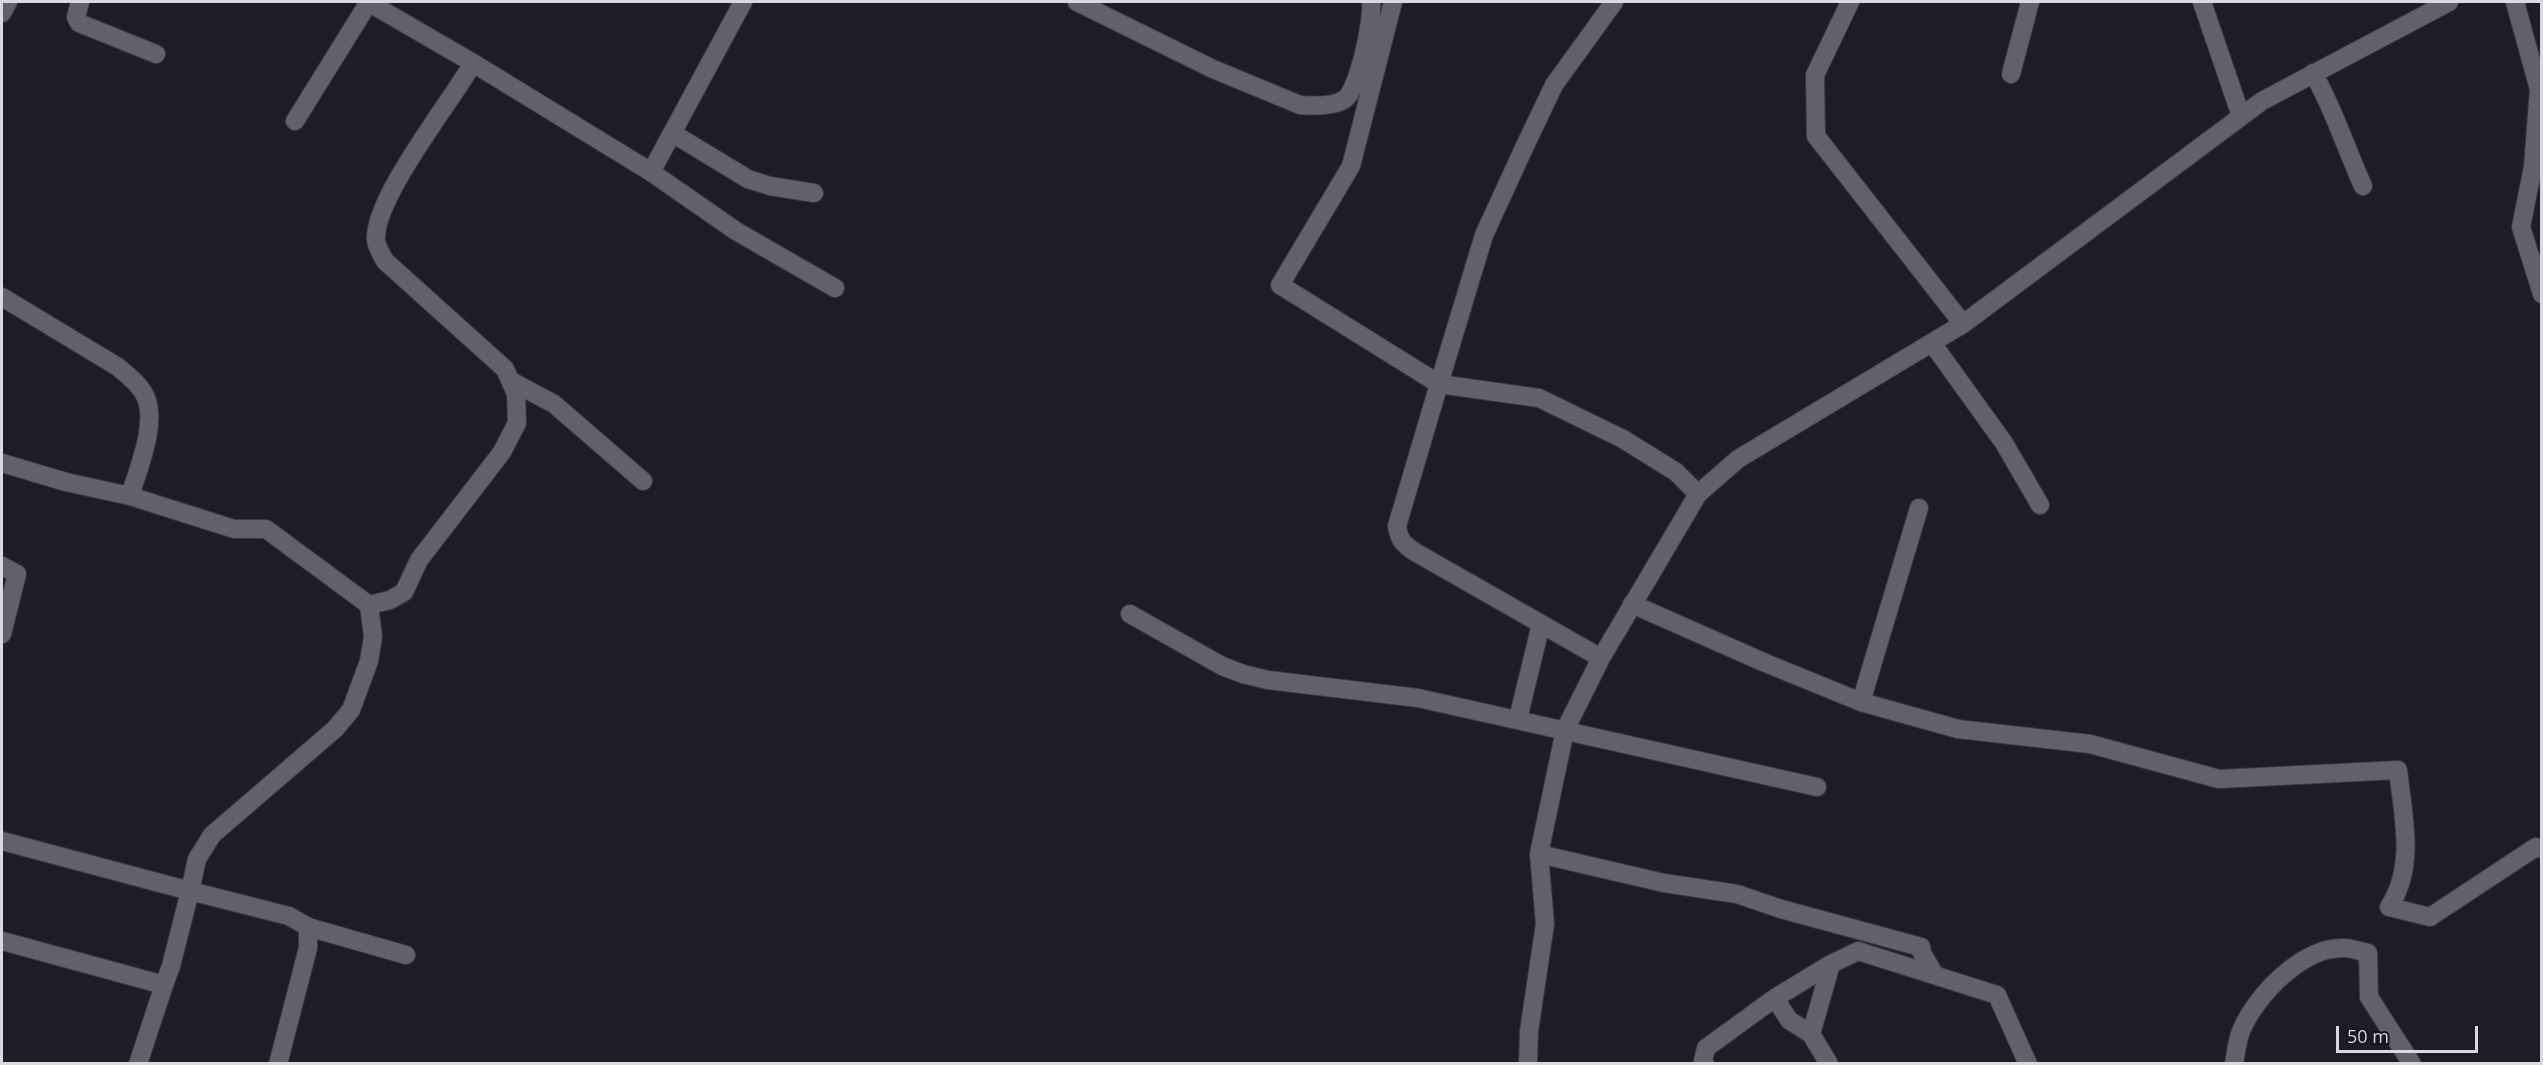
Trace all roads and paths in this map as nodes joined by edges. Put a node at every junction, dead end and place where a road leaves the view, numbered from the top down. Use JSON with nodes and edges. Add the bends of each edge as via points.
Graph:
{"nodes":[{"id":1,"x":8,"y":2,"type":"edge"},
{"id":2,"x":80,"y":2,"type":"edge"},
{"id":3,"x":368,"y":2,"type":"edge"},
{"id":4,"x":742,"y":2,"type":"edge"},
{"id":5,"x":1077,"y":2,"type":"edge"},
{"id":6,"x":1371,"y":2,"type":"edge"},
{"id":7,"x":1392,"y":2,"type":"edge"},
{"id":8,"x":1614,"y":2,"type":"edge"},
{"id":9,"x":1850,"y":2,"type":"edge"},
{"id":10,"x":2030,"y":2,"type":"edge"},
{"id":11,"x":2202,"y":2,"type":"edge"},
{"id":12,"x":2449,"y":2,"type":"edge"},
{"id":13,"x":2515,"y":2,"type":"edge"},
{"id":14,"x":2424,"y":7,"type":"edge"},
{"id":15,"x":2,"y":13,"type":"edge"},
{"id":16,"x":156,"y":54,"type":"dead end"},
{"id":17,"x":473,"y":63,"type":"junction"},
{"id":18,"x":2313,"y":73,"type":"junction"},
{"id":19,"x":2011,"y":74,"type":"dead end"},
{"id":20,"x":2241,"y":116,"type":"junction"},
{"id":21,"x":295,"y":121,"type":"dead end"},
{"id":22,"x":672,"y":133,"type":"junction"},
{"id":23,"x":651,"y":172,"type":"junction"},
{"id":24,"x":2363,"y":186,"type":"dead end"},
{"id":25,"x":814,"y":193,"type":"dead end"},
{"id":26,"x":835,"y":288,"type":"dead end"},
{"id":27,"x":2541,"y":294,"type":"edge"},
{"id":28,"x":2,"y":297,"type":"edge"},
{"id":29,"x":1963,"y":324,"type":"junction"},
{"id":30,"x":1932,"y":343,"type":"junction"},
{"id":31,"x":511,"y":381,"type":"junction"},
{"id":32,"x":1439,"y":384,"type":"junction"},
{"id":33,"x":2,"y":463,"type":"edge"},
{"id":34,"x":643,"y":481,"type":"dead end"},
{"id":35,"x":1698,"y":494,"type":"junction"},
{"id":36,"x":130,"y":496,"type":"junction"},
{"id":37,"x":2040,"y":505,"type":"dead end"},
{"id":38,"x":1919,"y":508,"type":"dead end"},
{"id":39,"x":2,"y":566,"type":"edge"},
{"id":40,"x":369,"y":604,"type":"junction"},
{"id":41,"x":1632,"y":604,"type":"junction"},
{"id":42,"x":1130,"y":614,"type":"dead end"},
{"id":43,"x":1541,"y":624,"type":"junction"},
{"id":44,"x":2,"y":634,"type":"edge"},
{"id":45,"x":1601,"y":658,"type":"junction"},
{"id":46,"x":1862,"y":702,"type":"junction"},
{"id":47,"x":1518,"y":719,"type":"junction"},
{"id":48,"x":1566,"y":730,"type":"junction"},
{"id":49,"x":1817,"y":787,"type":"dead end"},
{"id":50,"x":2,"y":841,"type":"edge"},
{"id":51,"x":2541,"y":849,"type":"edge"},
{"id":52,"x":1539,"y":854,"type":"junction"},
{"id":53,"x":190,"y":891,"type":"junction"},
{"id":54,"x":308,"y":927,"type":"junction"},
{"id":55,"x":2,"y":941,"type":"edge"},
{"id":56,"x":405,"y":955,"type":"dead end"},
{"id":57,"x":1831,"y":964,"type":"junction"},
{"id":58,"x":1934,"y":974,"type":"junction"},
{"id":59,"x":164,"y":985,"type":"junction"},
{"id":60,"x":1775,"y":998,"type":"junction"},
{"id":61,"x":1810,"y":1034,"type":"junction"},
{"id":62,"x":138,"y":1064,"type":"edge"},
{"id":63,"x":278,"y":1064,"type":"edge"},
{"id":64,"x":1528,"y":1064,"type":"edge"},
{"id":65,"x":1705,"y":1064,"type":"edge"},
{"id":66,"x":1829,"y":1064,"type":"edge"},
{"id":67,"x":2028,"y":1064,"type":"edge"},
{"id":68,"x":2234,"y":1064,"type":"edge"},
{"id":69,"x":2412,"y":1064,"type":"edge"}],
"edges":[{"from":1,"to":15,"type":"street"},
{"from":2,"to":16,"type":"street","via":[[76,17],[79,23]]},
{"from":3,"to":17,"type":"street"},
{"from":3,"to":21,"type":"street"},
{"from":4,"to":22,"type":"street"},
{"from":5,"to":6,"type":"street","via":[[1213,69],[1300,105],[1315,106],[1344,100],[1352,91],[1367,36]]},
{"from":7,"to":32,"type":"street","via":[[1351,166],[1280,285]]},
{"from":8,"to":32,"type":"street","via":[[1554,84],[1519,158],[1484,235]]},
{"from":9,"to":29,"type":"street","via":[[1815,75],[1816,136]]},
{"from":10,"to":19,"type":"street"},
{"from":11,"to":20,"type":"street"},
{"from":12,"to":14,"type":"street"},
{"from":13,"to":27,"type":"street","via":[[2540,89],[2533,167],[2521,226]]},
{"from":14,"to":18,"type":"street"},
{"from":17,"to":23,"type":"street"},
{"from":17,"to":31,"type":"street","via":[[405,168],[380,214],[376,240],[385,261],[505,369]]},
{"from":18,"to":20,"type":"street"},
{"from":18,"to":24,"type":"street"},
{"from":20,"to":29,"type":"street"},
{"from":22,"to":23,"type":"street"},
{"from":22,"to":25,"type":"street","via":[[748,179]]},
{"from":23,"to":26,"type":"street","via":[[736,231]]},
{"from":28,"to":36,"type":"street","via":[[118,368],[135,381],[146,398],[150,419]]},
{"from":29,"to":30,"type":"street"},
{"from":30,"to":35,"type":"street","via":[[1738,459]]},
{"from":30,"to":37,"type":"street","via":[[2004,443]]},
{"from":31,"to":34,"type":"street","via":[[554,404]]},
{"from":31,"to":40,"type":"street","via":[[516,394],[517,423],[502,452],[419,560],[404,592],[390,600]]},
{"from":32,"to":35,"type":"street","via":[[1539,398],[1623,439],[1676,472]]},
{"from":32,"to":43,"type":"street","via":[[1397,526],[1399,537],[1415,552]]},
{"from":33,"to":36,"type":"street"},
{"from":35,"to":41,"type":"street"},
{"from":36,"to":40,"type":"street","via":[[234,529],[266,529]]},
{"from":38,"to":46,"type":"street"},
{"from":39,"to":44,"type":"street","via":[[17,574]]},
{"from":40,"to":53,"type":"street","via":[[373,637],[369,661],[351,710],[212,835],[196,860]]},
{"from":41,"to":45,"type":"street"},
{"from":41,"to":46,"type":"street"},
{"from":42,"to":47,"type":"street","via":[[1243,674],[1418,698]]},
{"from":43,"to":45,"type":"street"},
{"from":43,"to":47,"type":"street"},
{"from":45,"to":48,"type":"street"},
{"from":46,"to":51,"type":"street","via":[[1958,729],[2090,744],[2219,779],[2398,770],[2407,847],[2398,894],[2389,907],[2430,917],[2536,847]]},
{"from":47,"to":48,"type":"street"},
{"from":48,"to":49,"type":"street"},
{"from":48,"to":52,"type":"street"},
{"from":50,"to":53,"type":"street"},
{"from":52,"to":58,"type":"street","via":[[1664,883],[1737,894],[1892,937],[1921,947]]},
{"from":52,"to":64,"type":"street","via":[[1545,924],[1528,1031]]},
{"from":53,"to":54,"type":"street","via":[[289,916]]},
{"from":53,"to":59,"type":"street"},
{"from":54,"to":56,"type":"street"},
{"from":54,"to":63,"type":"street","via":[[308,948]]},
{"from":55,"to":59,"type":"street"},
{"from":57,"to":58,"type":"street","via":[[1858,951]]},
{"from":57,"to":60,"type":"street"},
{"from":57,"to":61,"type":"street"},
{"from":58,"to":67,"type":"street","via":[[1997,995]]},
{"from":59,"to":62,"type":"street"},
{"from":60,"to":61,"type":"street","via":[[1790,1020]]},
{"from":60,"to":65,"type":"street","via":[[1706,1048]]},
{"from":61,"to":66,"type":"street"},
{"from":68,"to":69,"type":"street","via":[[2240,1033],[2259,1001],[2300,960],[2346,948],[2368,953],[2369,997]]}]}
